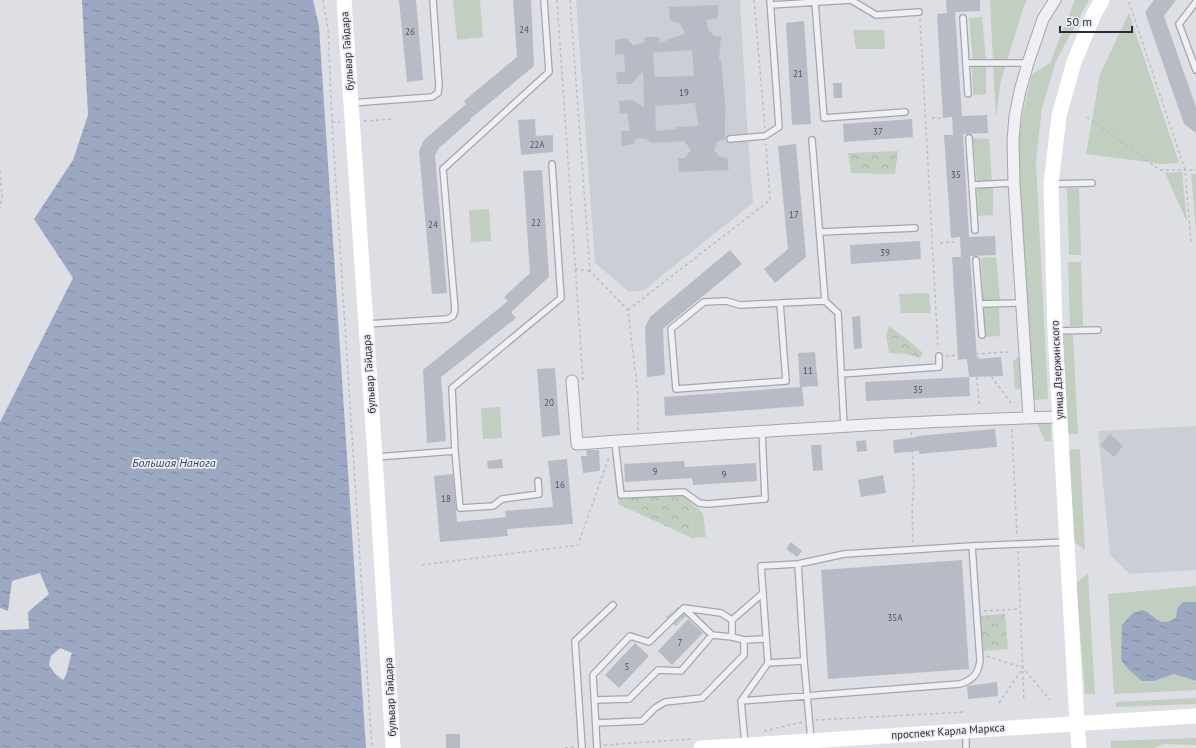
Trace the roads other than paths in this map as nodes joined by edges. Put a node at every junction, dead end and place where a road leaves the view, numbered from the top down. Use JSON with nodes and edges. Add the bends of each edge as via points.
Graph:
{"nodes":[{"id":1,"x":344,"y":0,"type":"edge"},
{"id":2,"x":433,"y":0,"type":"edge"},
{"id":3,"x":544,"y":0,"type":"edge"},
{"id":4,"x":1055,"y":0,"type":"edge"},
{"id":5,"x":1102,"y":0,"type":"edge"},
{"id":6,"x":771,"y":2,"type":"edge"},
{"id":7,"x":815,"y":2,"type":"junction"},
{"id":8,"x":1196,"y":2,"type":"edge"},
{"id":9,"x":920,"y":12,"type":"road end"},
{"id":10,"x":963,"y":18,"type":"dead end"},
{"id":11,"x":966,"y":63,"type":"junction"},
{"id":12,"x":1028,"y":63,"type":"junction"},
{"id":13,"x":1196,"y":70,"type":"edge"},
{"id":14,"x":968,"y":94,"type":"dead end"},
{"id":15,"x":351,"y":103,"type":"junction"},
{"id":16,"x":905,"y":112,"type":"dead end"},
{"id":17,"x":969,"y":138,"type":"dead end"},
{"id":18,"x":730,"y":139,"type":"dead end"},
{"id":19,"x":812,"y":140,"type":"dead end"},
{"id":20,"x":552,"y":164,"type":"dead end"},
{"id":21,"x":1092,"y":182,"type":"dead end"},
{"id":22,"x":1014,"y":183,"type":"junction"},
{"id":23,"x":1051,"y":184,"type":"junction"},
{"id":24,"x":972,"y":185,"type":"junction"},
{"id":25,"x":915,"y":228,"type":"dead end"},
{"id":26,"x":975,"y":230,"type":"dead end"},
{"id":27,"x":820,"y":232,"type":"junction"},
{"id":28,"x":976,"y":260,"type":"dead end"},
{"id":29,"x":825,"y":300,"type":"junction"},
{"id":30,"x":780,"y":303,"type":"junction"},
{"id":31,"x":1023,"y":303,"type":"junction"},
{"id":32,"x":980,"y":304,"type":"junction"},
{"id":33,"x":366,"y":324,"type":"junction"},
{"id":34,"x":1098,"y":330,"type":"dead end"},
{"id":35,"x":1055,"y":331,"type":"junction"},
{"id":36,"x":982,"y":335,"type":"dead end"},
{"id":37,"x":939,"y":356,"type":"road end"},
{"id":38,"x":841,"y":374,"type":"junction"},
{"id":39,"x":572,"y":381,"type":"dead end"},
{"id":40,"x":1060,"y":416,"type":"junction"},
{"id":41,"x":1029,"y":417,"type":"junction"},
{"id":42,"x":844,"y":426,"type":"junction"},
{"id":43,"x":762,"y":431,"type":"junction"},
{"id":44,"x":615,"y":442,"type":"junction"},
{"id":45,"x":456,"y":451,"type":"junction"},
{"id":46,"x":375,"y":457,"type":"junction"},
{"id":47,"x":538,"y":481,"type":"dead end"},
{"id":48,"x":1067,"y":542,"type":"junction"},
{"id":49,"x":972,"y":546,"type":"junction"},
{"id":50,"x":798,"y":564,"type":"junction"},
{"id":51,"x":763,"y":593,"type":"junction"},
{"id":52,"x":612,"y":605,"type":"dead end"},
{"id":53,"x":684,"y":608,"type":"junction"},
{"id":54,"x":732,"y":620,"type":"junction"},
{"id":55,"x":712,"y":635,"type":"junction"},
{"id":56,"x":732,"y":637,"type":"junction"},
{"id":57,"x":766,"y":638,"type":"junction"},
{"id":58,"x":744,"y":640,"type":"junction"},
{"id":59,"x":804,"y":661,"type":"junction"},
{"id":60,"x":768,"y":662,"type":"junction"},
{"id":61,"x":807,"y":696,"type":"junction"},
{"id":62,"x":595,"y":700,"type":"junction"},
{"id":63,"x":741,"y":701,"type":"junction"},
{"id":64,"x":1196,"y":716,"type":"edge"},
{"id":65,"x":596,"y":723,"type":"junction"},
{"id":66,"x":1077,"y":724,"type":"junction"},
{"id":67,"x":965,"y":730,"type":"junction"},
{"id":68,"x":745,"y":740,"type":"junction"},
{"id":69,"x":811,"y":740,"type":"junction"},
{"id":70,"x":699,"y":743,"type":"edge"},
{"id":71,"x":582,"y":747,"type":"edge"},
{"id":72,"x":597,"y":747,"type":"edge"},
{"id":73,"x":393,"y":748,"type":"edge"},
{"id":74,"x":966,"y":748,"type":"edge"},
{"id":75,"x":1080,"y":748,"type":"edge"}],
"edges":[{"from":1,"to":15,"type":"street","name":"бульвар Гайдара"},
{"from":2,"to":15,"type":"lane","via":[[438,93],[432,96]]},
{"from":3,"to":33,"type":"lane","via":[[550,72],[443,169],[455,310],[453,316],[447,320]]},
{"from":4,"to":12,"type":"street","via":[[1043,19]]},
{"from":5,"to":23,"type":"street","name":"улица Дзержинского","via":[[1074,62],[1059,116]]},
{"from":6,"to":7,"type":"lane"},
{"from":6,"to":18,"type":"lane","via":[[779,127],[765,136]]},
{"from":7,"to":9,"type":"lane","via":[[851,0],[876,15]]},
{"from":7,"to":16,"type":"lane","via":[[824,118]]},
{"from":8,"to":13,"type":"lane","via":[[1179,24]]},
{"from":10,"to":11,"type":"lane"},
{"from":11,"to":12,"type":"lane"},
{"from":11,"to":14,"type":"lane"},
{"from":12,"to":22,"type":"street","via":[[1015,116]]},
{"from":15,"to":33,"type":"street","name":"бульвар Гайдара"},
{"from":17,"to":24,"type":"lane"},
{"from":19,"to":27,"type":"lane"},
{"from":20,"to":45,"type":"lane","via":[[562,298],[452,388]]},
{"from":21,"to":23,"type":"lane"},
{"from":22,"to":24,"type":"lane"},
{"from":22,"to":31,"type":"street"},
{"from":23,"to":35,"type":"street","name":"улица Дзержинского"},
{"from":24,"to":26,"type":"lane"},
{"from":25,"to":27,"type":"lane"},
{"from":27,"to":29,"type":"lane"},
{"from":28,"to":32,"type":"lane"},
{"from":29,"to":30,"type":"lane"},
{"from":29,"to":38,"type":"lane","via":[[838,313]]},
{"from":30,"to":30,"type":"lane","via":[[740,305],[704,302],[671,329],[676,389],[786,381]]},
{"from":31,"to":32,"type":"lane"},
{"from":31,"to":41,"type":"street"},
{"from":32,"to":36,"type":"lane"},
{"from":33,"to":46,"type":"street","name":"бульвар Гайдара"},
{"from":34,"to":35,"type":"lane"},
{"from":35,"to":40,"type":"street","name":"улица Дзержинского"},
{"from":37,"to":38,"type":"lane","via":[[939,367]]},
{"from":38,"to":42,"type":"lane"},
{"from":39,"to":44,"type":"street","via":[[576,444]]},
{"from":40,"to":41,"type":"street"},
{"from":40,"to":48,"type":"street","name":"улица Дзержинского"},
{"from":41,"to":42,"type":"street"},
{"from":42,"to":43,"type":"street"},
{"from":43,"to":44,"type":"street"},
{"from":43,"to":44,"type":"lane","via":[[764,499],[708,504],[699,503],[684,492],[621,495]]},
{"from":45,"to":46,"type":"lane"},
{"from":45,"to":47,"type":"lane","via":[[460,508],[493,506],[502,499],[539,494]]},
{"from":46,"to":73,"type":"street","name":"бульвар Гайдара"},
{"from":48,"to":49,"type":"lane"},
{"from":48,"to":66,"type":"street","name":"улица Дзержинского"},
{"from":49,"to":50,"type":"lane","via":[[844,554]]},
{"from":49,"to":61,"type":"lane","via":[[980,653],[979,669],[975,676],[960,684]]},
{"from":50,"to":51,"type":"lane","via":[[761,566]]},
{"from":50,"to":59,"type":"lane"},
{"from":51,"to":54,"type":"lane"},
{"from":51,"to":57,"type":"lane"},
{"from":52,"to":71,"type":"lane","via":[[575,641]]},
{"from":53,"to":54,"type":"lane","via":[[722,613]]},
{"from":53,"to":55,"type":"lane"},
{"from":53,"to":62,"type":"lane","via":[[649,642],[630,636],[593,675]]},
{"from":54,"to":56,"type":"lane"},
{"from":55,"to":56,"type":"lane"},
{"from":55,"to":62,"type":"lane","via":[[681,671],[658,670],[628,699]]},
{"from":56,"to":58,"type":"lane"},
{"from":57,"to":58,"type":"lane"},
{"from":57,"to":60,"type":"lane"},
{"from":58,"to":65,"type":"lane","via":[[744,655],[702,698],[665,702],[642,721]]},
{"from":59,"to":60,"type":"lane"},
{"from":59,"to":61,"type":"lane"},
{"from":60,"to":63,"type":"lane"},
{"from":61,"to":63,"type":"lane"},
{"from":61,"to":69,"type":"lane"},
{"from":62,"to":65,"type":"lane"},
{"from":63,"to":68,"type":"lane"},
{"from":64,"to":66,"type":"street","name":"проспект Карла Маркса"},
{"from":65,"to":72,"type":"lane"},
{"from":66,"to":67,"type":"street","name":"проспект Карла Маркса"},
{"from":66,"to":75,"type":"street","name":"улица Дзержинского"},
{"from":67,"to":69,"type":"street","name":"проспект Карла Маркса"},
{"from":67,"to":74,"type":"lane"},
{"from":68,"to":69,"type":"street","name":"проспект Карла Маркса"},
{"from":68,"to":70,"type":"street","name":"проспект Карла Маркса"}]}
